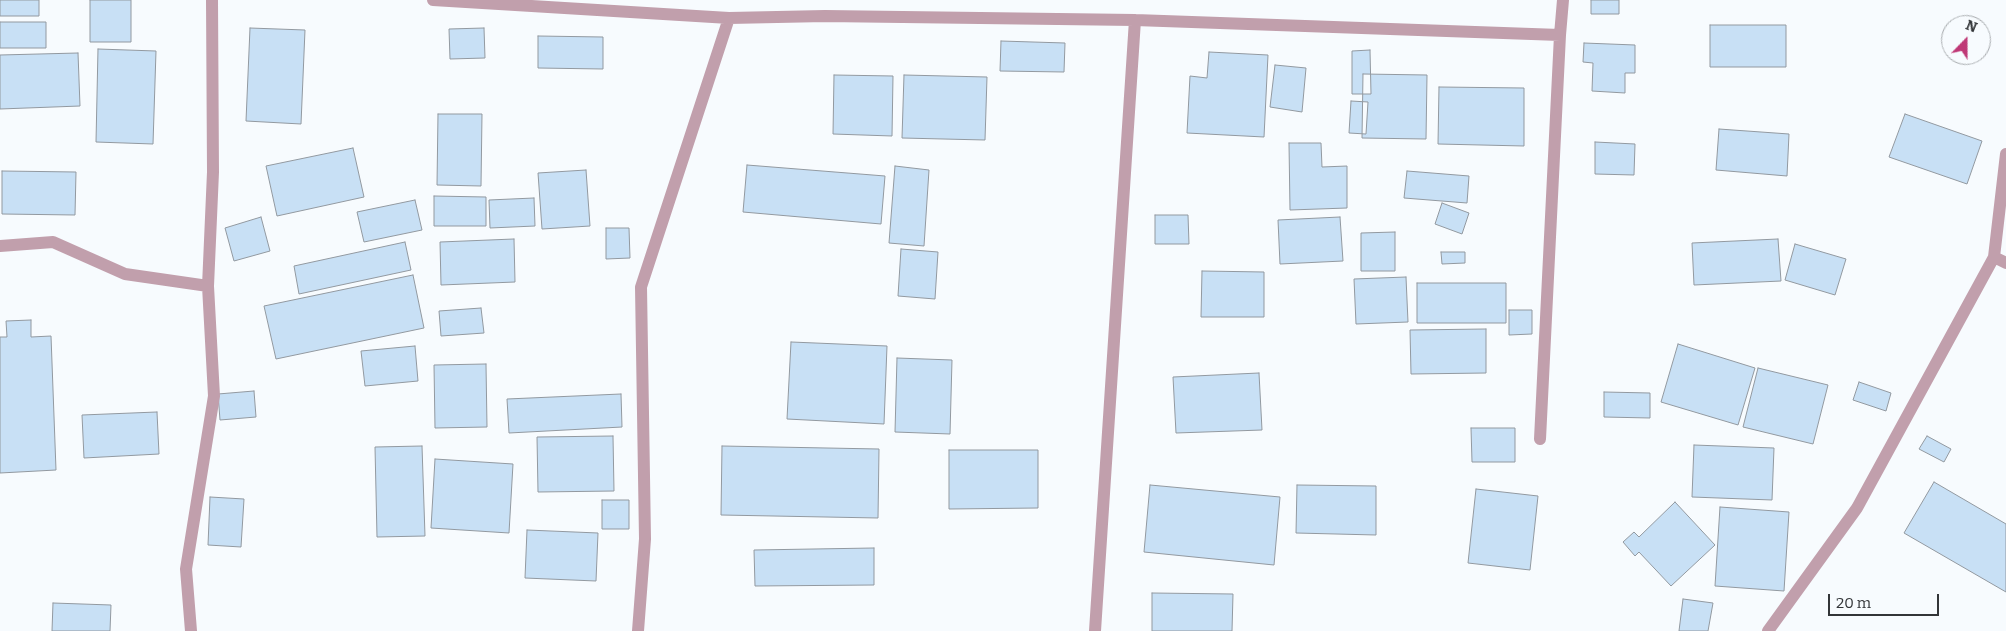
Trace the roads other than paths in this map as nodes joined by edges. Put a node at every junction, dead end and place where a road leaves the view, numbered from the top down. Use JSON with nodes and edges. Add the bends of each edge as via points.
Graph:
{"nodes":[{"id":1,"x":212,"y":0,"type":"edge"},
{"id":2,"x":433,"y":0,"type":"edge"},
{"id":3,"x":1563,"y":0,"type":"edge"},
{"id":4,"x":729,"y":18,"type":"junction"},
{"id":5,"x":1135,"y":20,"type":"junction"},
{"id":6,"x":1560,"y":35,"type":"junction"},
{"id":7,"x":2006,"y":154,"type":"edge"},
{"id":8,"x":0,"y":246,"type":"edge"},
{"id":9,"x":1994,"y":257,"type":"junction"},
{"id":10,"x":2006,"y":263,"type":"edge"},
{"id":11,"x":208,"y":286,"type":"junction"},
{"id":12,"x":1540,"y":439,"type":"dead end"},
{"id":13,"x":191,"y":631,"type":"edge"},
{"id":14,"x":638,"y":631,"type":"edge"},
{"id":15,"x":1095,"y":631,"type":"edge"},
{"id":16,"x":1768,"y":631,"type":"edge"}],
"edges":[{"from":1,"to":11,"type":"street","via":[[213,172]]},
{"from":2,"to":4,"type":"street"},
{"from":3,"to":6,"type":"street"},
{"from":4,"to":5,"type":"street"},
{"from":4,"to":14,"type":"street","via":[[641,287],[645,539]]},
{"from":5,"to":6,"type":"street"},
{"from":5,"to":15,"type":"street"},
{"from":6,"to":12,"type":"street"},
{"from":7,"to":9,"type":"street"},
{"from":8,"to":11,"type":"street","via":[[52,242],[125,274]]},
{"from":9,"to":10,"type":"street"},
{"from":9,"to":16,"type":"street","via":[[1857,508]]},
{"from":11,"to":13,"type":"street","via":[[214,396],[186,569]]}]}
